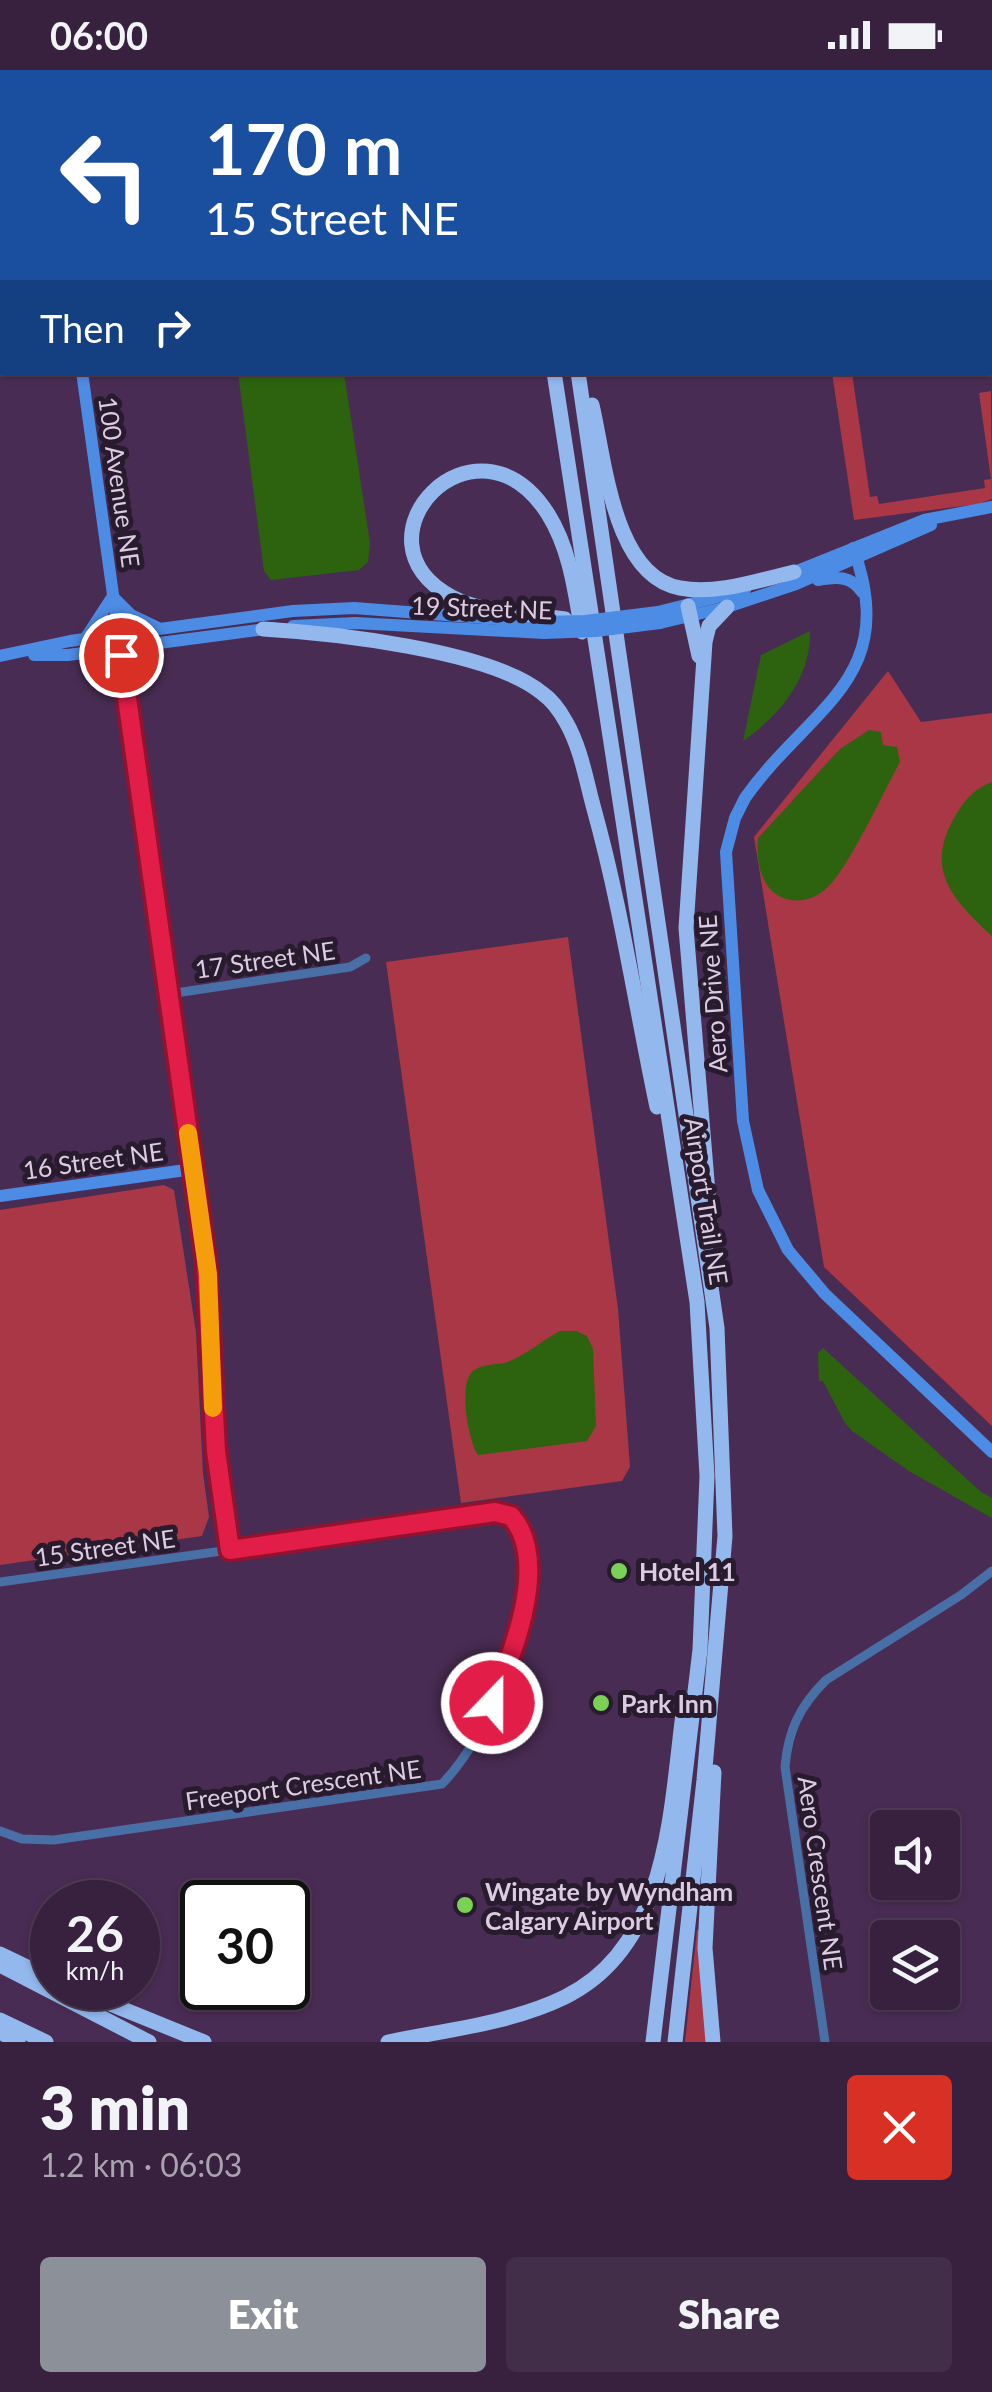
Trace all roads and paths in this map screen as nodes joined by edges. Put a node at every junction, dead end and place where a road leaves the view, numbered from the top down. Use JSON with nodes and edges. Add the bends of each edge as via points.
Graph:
{"nodes":[{"id":1,"x":82,"y":375,"type":"edge"},
{"id":2,"x":554,"y":375,"type":"edge"},
{"id":3,"x":581,"y":375,"type":"edge"},
{"id":4,"x":582,"y":375,"type":"edge"},
{"id":5,"x":992,"y":507,"type":"edge"},
{"id":6,"x":854,"y":553,"type":"junction"},
{"id":7,"x":795,"y":578,"type":"junction"},
{"id":8,"x":113,"y":596,"type":"junction"},
{"id":9,"x":865,"y":597,"type":"junction"},
{"id":10,"x":727,"y":607,"type":"junction"},
{"id":11,"x":689,"y":611,"type":"junction"},
{"id":12,"x":659,"y":618,"type":"junction"},
{"id":13,"x":576,"y":621,"type":"joint"},
{"id":14,"x":543,"y":623,"type":"junction"},
{"id":15,"x":262,"y":629,"type":"junction"},
{"id":16,"x":158,"y":635,"type":"junction"},
{"id":17,"x":85,"y":638,"type":"junction"},
{"id":18,"x":119,"y":641,"type":"junction"},
{"id":19,"x":77,"y":654,"type":"junction"},
{"id":20,"x":4,"y":656,"type":"edge"},
{"id":21,"x":124,"y":676,"type":"junction"},
{"id":22,"x":702,"y":683,"type":"junction"},
{"id":23,"x":127,"y":691,"type":"junction"},
{"id":24,"x":623,"y":831,"type":"junction"},
{"id":25,"x":366,"y":958,"type":"dead end"},
{"id":26,"x":169,"y":994,"type":"junction"},
{"id":27,"x":192,"y":1169,"type":"junction"},
{"id":28,"x":0,"y":1196,"type":"edge"},
{"id":29,"x":697,"y":1302,"type":"junction"},
{"id":30,"x":717,"y":1328,"type":"junction"},
{"id":31,"x":992,"y":1452,"type":"edge"},
{"id":32,"x":707,"y":1476,"type":"junction"},
{"id":33,"x":511,"y":1516,"type":"joint"},
{"id":34,"x":725,"y":1536,"type":"junction"},
{"id":35,"x":230,"y":1550,"type":"junction"},
{"id":36,"x":992,"y":1571,"type":"edge"},
{"id":37,"x":0,"y":1582,"type":"edge"},
{"id":38,"x":0,"y":1831,"type":"edge"},
{"id":39,"x":0,"y":1954,"type":"edge"},
{"id":40,"x":0,"y":1965,"type":"edge"},
{"id":41,"x":30,"y":1968,"type":"edge"},
{"id":42,"x":125,"y":2010,"type":"edge"},
{"id":43,"x":0,"y":2020,"type":"edge"},
{"id":44,"x":0,"y":2032,"type":"edge"},
{"id":45,"x":18,"y":2042,"type":"edge"},
{"id":46,"x":46,"y":2042,"type":"edge"},
{"id":47,"x":150,"y":2042,"type":"edge"},
{"id":48,"x":204,"y":2042,"type":"edge"},
{"id":49,"x":388,"y":2042,"type":"edge"},
{"id":50,"x":653,"y":2042,"type":"edge"},
{"id":51,"x":676,"y":2042,"type":"edge"},
{"id":52,"x":713,"y":2042,"type":"edge"},
{"id":53,"x":824,"y":2042,"type":"edge"}],
"edges":[{"from":1,"to":8,"type":"street","name":"100 Avenue NE"},
{"from":2,"to":24,"type":"highway","name":"Airport Trail NE"},
{"from":3,"to":30,"type":"highway","name":"Airport Trail NE"},
{"from":4,"to":7,"type":"highway","via":[[619,517],[645,570],[663,583],[695,590]]},
{"from":5,"to":6,"type":"street","name":"19 Street NE","via":[[936,520]]},
{"from":6,"to":7,"type":"street","name":"19 Street NE"},
{"from":6,"to":9,"type":"street","name":"Aero Drive NE"},
{"from":7,"to":9,"type":"street","via":[[841,577]]},
{"from":7,"to":10,"type":"street","name":"19 Street NE"},
{"from":7,"to":11,"type":"street","name":"19 Street NE"},
{"from":8,"to":16,"type":"street"},
{"from":8,"to":17,"type":"street"},
{"from":8,"to":18,"type":"street","name":"100 Avenue NE"},
{"from":9,"to":31,"type":"street","name":"Aero Drive NE","via":[[864,646],[846,686],[755,784],[729,834],[743,1122],[758,1190],[788,1250],[824,1294]]},
{"from":10,"to":11,"type":"street","name":"19 Street NE"},
{"from":10,"to":22,"type":"highway","via":[[707,634]]},
{"from":11,"to":12,"type":"street","name":"19 Street NE"},
{"from":11,"to":22,"type":"highway"},
{"from":12,"to":13,"type":"street","name":"19 Street NE","bridge":true},
{"from":12,"to":14,"type":"street","name":"19 Street NE","bridge":true,"via":[[596,632]]},
{"from":13,"to":14,"type":"highway","bridge":true},
{"from":14,"to":15,"type":"street","name":"19 Street NE"},
{"from":14,"to":16,"type":"street","name":"19 Street NE","via":[[354,608],[250,614]]},
{"from":14,"to":24,"type":"highway","via":[[454,598],[432,582],[415,552],[413,526],[434,488],[469,472],[499,475],[521,486],[554,526],[573,578]]},
{"from":15,"to":16,"type":"street","name":"19 Street NE"},
{"from":15,"to":29,"type":"highway","via":[[384,642],[488,667],[529,683],[566,722],[608,868]]},
{"from":16,"to":18,"type":"street","name":"19 Street NE"},
{"from":16,"to":23,"type":"street"},
{"from":17,"to":18,"type":"street","name":"19 Street NE"},
{"from":17,"to":20,"type":"street","name":"19 Street NE"},
{"from":18,"to":19,"type":"street","name":"19 Street NE"},
{"from":18,"to":21,"type":"street","name":"100 Avenue NE"},
{"from":19,"to":20,"type":"street","name":"19 Street NE"},
{"from":19,"to":21,"type":"street"},
{"from":21,"to":23,"type":"street","name":"100 Avenue NE"},
{"from":22,"to":30,"type":"highway","via":[[686,928]]},
{"from":23,"to":26,"type":"street","name":"100 Avenue NE"},
{"from":24,"to":29,"type":"highway","name":"Airport Trail NE"},
{"from":25,"to":26,"type":"street","name":"17 Street NE","via":[[350,967]]},
{"from":26,"to":27,"type":"street","name":"100 Avenue NE"},
{"from":27,"to":28,"type":"street","name":"16 Street NE"},
{"from":27,"to":35,"type":"street","name":"100 Avenue NE","via":[[208,1274],[216,1451]]},
{"from":29,"to":32,"type":"highway","name":"Airport Trail NE"},
{"from":30,"to":34,"type":"highway","name":"Airport Trail NE"},
{"from":32,"to":49,"type":"highway","via":[[664,1842],[639,1926],[599,1975],[566,1996],[505,2017]]},
{"from":32,"to":50,"type":"highway","name":"Airport Trail NE","via":[[700,1650]]},
{"from":33,"to":35,"type":"street","name":"15 Street NE","via":[[495,1512]]},
{"from":33,"to":38,"type":"street","name":"Freeport Crescent NE","via":[[526,1562],[522,1624],[480,1730],[442,1784],[54,1840]]},
{"from":34,"to":51,"type":"highway","name":"Airport Trail NE"},
{"from":34,"to":52,"type":"highway","via":[[705,1948]]},
{"from":35,"to":37,"type":"street","name":"15 Street NE"},
{"from":36,"to":53,"type":"street","name":"Aero Crescent NE","via":[[826,1680],[791,1730],[785,1767]]},
{"from":39,"to":41,"type":"highway"},
{"from":40,"to":47,"type":"highway"},
{"from":42,"to":48,"type":"highway"},
{"from":43,"to":46,"type":"highway"},
{"from":44,"to":45,"type":"highway"}]}
